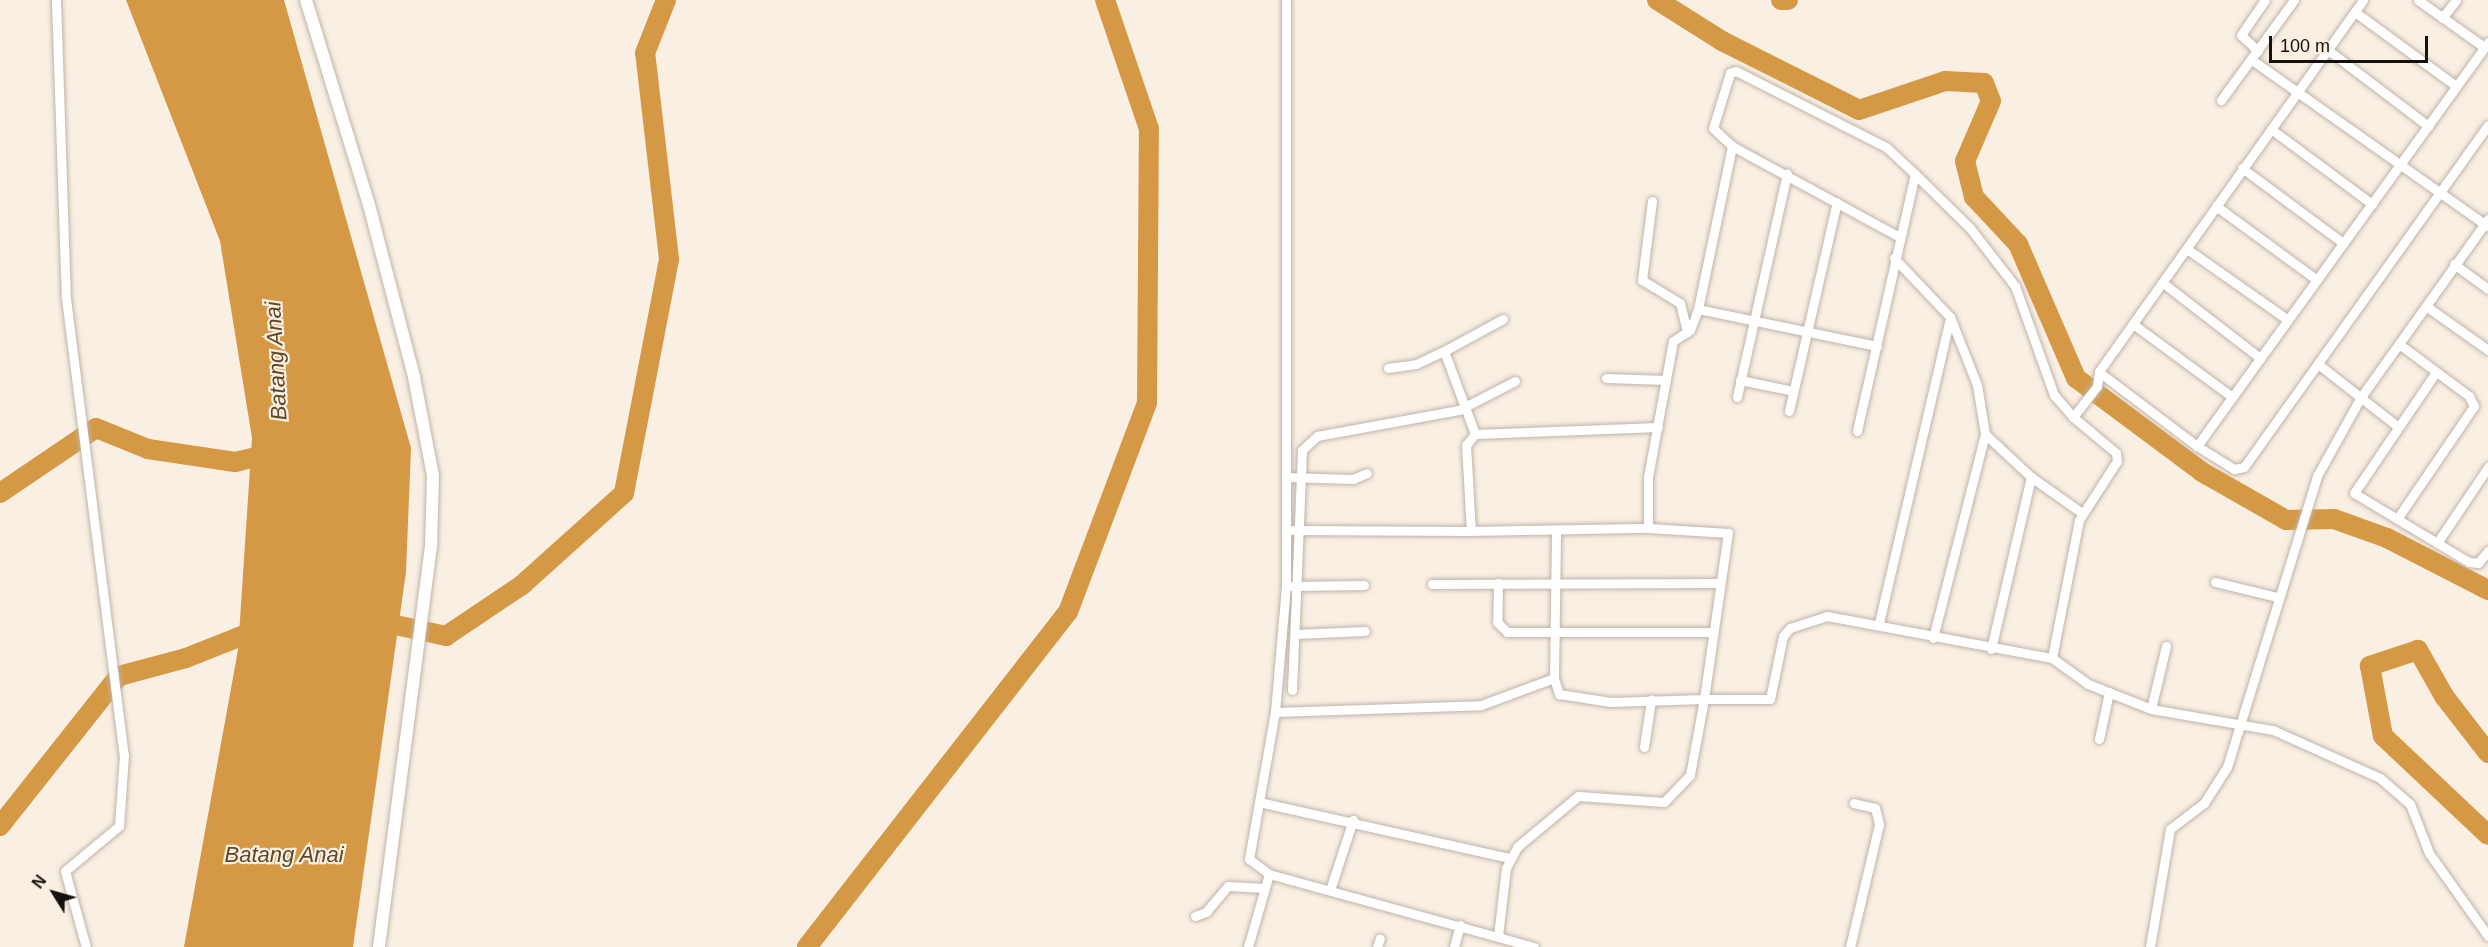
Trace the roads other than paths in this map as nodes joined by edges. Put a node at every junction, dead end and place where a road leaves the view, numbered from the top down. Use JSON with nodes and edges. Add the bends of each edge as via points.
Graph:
{"nodes":[{"id":1,"x":56,"y":0,"type":"edge"},
{"id":2,"x":306,"y":0,"type":"edge"},
{"id":3,"x":1286,"y":0,"type":"edge"},
{"id":4,"x":2265,"y":0,"type":"edge"},
{"id":5,"x":2294,"y":0,"type":"edge"},
{"id":6,"x":2363,"y":0,"type":"edge"},
{"id":7,"x":2418,"y":0,"type":"edge"},
{"id":8,"x":2456,"y":0,"type":"edge"},
{"id":9,"x":2355,"y":12,"type":"junction"},
{"id":10,"x":2442,"y":18,"type":"junction"},
{"id":11,"x":2486,"y":44,"type":"edge"},
{"id":12,"x":2256,"y":49,"type":"junction"},
{"id":13,"x":2328,"y":50,"type":"junction"},
{"id":14,"x":2252,"y":60,"type":"junction"},
{"id":15,"x":2456,"y":86,"type":"junction"},
{"id":16,"x":2298,"y":92,"type":"junction"},
{"id":17,"x":2222,"y":100,"type":"dead end"},
{"id":18,"x":2488,"y":125,"type":"edge"},
{"id":19,"x":2428,"y":126,"type":"junction"},
{"id":20,"x":2271,"y":129,"type":"junction"},
{"id":21,"x":1732,"y":146,"type":"junction"},
{"id":22,"x":2400,"y":165,"type":"junction"},
{"id":23,"x":2242,"y":168,"type":"junction"},
{"id":24,"x":1787,"y":174,"type":"junction"},
{"id":25,"x":1915,"y":174,"type":"junction"},
{"id":26,"x":2440,"y":193,"type":"junction"},
{"id":27,"x":1652,"y":201,"type":"dead end"},
{"id":28,"x":1837,"y":202,"type":"junction"},
{"id":29,"x":2372,"y":204,"type":"junction"},
{"id":30,"x":2216,"y":206,"type":"junction"},
{"id":31,"x":2487,"y":223,"type":"edge"},
{"id":32,"x":1898,"y":236,"type":"junction"},
{"id":33,"x":2343,"y":243,"type":"junction"},
{"id":34,"x":2187,"y":249,"type":"junction"},
{"id":35,"x":1894,"y":258,"type":"junction"},
{"id":36,"x":2454,"y":264,"type":"junction"},
{"id":37,"x":2317,"y":280,"type":"junction"},
{"id":38,"x":2163,"y":283,"type":"junction"},
{"id":39,"x":2488,"y":289,"type":"edge"},
{"id":40,"x":2426,"y":306,"type":"junction"},
{"id":41,"x":1698,"y":309,"type":"junction"},
{"id":42,"x":1950,"y":316,"type":"junction"},
{"id":43,"x":1503,"y":319,"type":"dead end"},
{"id":44,"x":1754,"y":320,"type":"junction"},
{"id":45,"x":2288,"y":320,"type":"junction"},
{"id":46,"x":2133,"y":324,"type":"junction"},
{"id":47,"x":1807,"y":331,"type":"junction"},
{"id":48,"x":1688,"y":332,"type":"junction"},
{"id":49,"x":2399,"y":344,"type":"junction"},
{"id":50,"x":1877,"y":346,"type":"junction"},
{"id":51,"x":2488,"y":350,"type":"edge"},
{"id":52,"x":1444,"y":351,"type":"junction"},
{"id":53,"x":2260,"y":358,"type":"junction"},
{"id":54,"x":2318,"y":364,"type":"junction"},
{"id":55,"x":1388,"y":368,"type":"dead end"},
{"id":56,"x":2099,"y":372,"type":"junction"},
{"id":57,"x":2436,"y":372,"type":"junction"},
{"id":58,"x":1605,"y":378,"type":"dead end"},
{"id":59,"x":1666,"y":380,"type":"junction"},
{"id":60,"x":1740,"y":380,"type":"junction"},
{"id":61,"x":1515,"y":381,"type":"dead end"},
{"id":62,"x":1793,"y":391,"type":"junction"},
{"id":63,"x":1737,"y":397,"type":"dead end"},
{"id":64,"x":2232,"y":397,"type":"junction"},
{"id":65,"x":2361,"y":397,"type":"junction"},
{"id":66,"x":1466,"y":407,"type":"junction"},
{"id":67,"x":1789,"y":411,"type":"dead end"},
{"id":68,"x":2073,"y":417,"type":"junction"},
{"id":69,"x":2397,"y":426,"type":"junction"},
{"id":70,"x":1658,"y":427,"type":"junction"},
{"id":71,"x":1857,"y":431,"type":"dead end"},
{"id":72,"x":1474,"y":434,"type":"junction"},
{"id":73,"x":1985,"y":434,"type":"junction"},
{"id":74,"x":2197,"y":446,"type":"junction"},
{"id":75,"x":2488,"y":467,"type":"edge"},
{"id":76,"x":1367,"y":473,"type":"dead end"},
{"id":77,"x":1286,"y":477,"type":"junction"},
{"id":78,"x":2031,"y":477,"type":"junction"},
{"id":79,"x":1301,"y":478,"type":"junction"},
{"id":80,"x":2082,"y":513,"type":"junction"},
{"id":81,"x":2397,"y":519,"type":"junction"},
{"id":82,"x":1648,"y":528,"type":"junction"},
{"id":83,"x":1286,"y":529,"type":"junction"},
{"id":84,"x":1299,"y":530,"type":"junction"},
{"id":85,"x":1556,"y":530,"type":"junction"},
{"id":86,"x":1471,"y":531,"type":"junction"},
{"id":87,"x":2437,"y":543,"type":"junction"},
{"id":88,"x":2488,"y":551,"type":"edge"},
{"id":89,"x":1555,"y":582,"type":"junction"},
{"id":90,"x":2215,"y":582,"type":"dead end"},
{"id":91,"x":1498,"y":583,"type":"junction"},
{"id":92,"x":1720,"y":583,"type":"junction"},
{"id":93,"x":1432,"y":584,"type":"dead end"},
{"id":94,"x":1364,"y":585,"type":"dead end"},
{"id":95,"x":1292,"y":586,"type":"junction"},
{"id":96,"x":2277,"y":597,"type":"junction"},
{"id":97,"x":1879,"y":624,"type":"junction"},
{"id":98,"x":1365,"y":631,"type":"dead end"},
{"id":99,"x":1712,"y":632,"type":"junction"},
{"id":100,"x":1553,"y":633,"type":"junction"},
{"id":101,"x":1294,"y":634,"type":"junction"},
{"id":102,"x":1933,"y":638,"type":"junction"},
{"id":103,"x":2166,"y":646,"type":"dead end"},
{"id":104,"x":1991,"y":649,"type":"junction"},
{"id":105,"x":2052,"y":658,"type":"junction"},
{"id":106,"x":1554,"y":678,"type":"junction"},
{"id":107,"x":1292,"y":690,"type":"dead end"},
{"id":108,"x":2109,"y":692,"type":"junction"},
{"id":109,"x":1704,"y":699,"type":"junction"},
{"id":110,"x":1651,"y":700,"type":"junction"},
{"id":111,"x":2151,"y":709,"type":"junction"},
{"id":112,"x":1275,"y":712,"type":"junction"},
{"id":113,"x":2237,"y":727,"type":"junction"},
{"id":114,"x":2099,"y":739,"type":"dead end"},
{"id":115,"x":1644,"y":747,"type":"dead end"},
{"id":116,"x":1260,"y":802,"type":"junction"},
{"id":117,"x":1854,"y":803,"type":"dead end"},
{"id":118,"x":1353,"y":820,"type":"junction"},
{"id":119,"x":1510,"y":858,"type":"junction"},
{"id":120,"x":1269,"y":874,"type":"junction"},
{"id":121,"x":1266,"y":888,"type":"junction"},
{"id":122,"x":1330,"y":890,"type":"junction"},
{"id":123,"x":1195,"y":916,"type":"dead end"},
{"id":124,"x":1460,"y":926,"type":"junction"},
{"id":125,"x":1498,"y":936,"type":"junction"},
{"id":126,"x":2488,"y":936,"type":"edge"},
{"id":127,"x":86,"y":947,"type":"edge"},
{"id":128,"x":378,"y":947,"type":"edge"},
{"id":129,"x":1248,"y":947,"type":"edge"},
{"id":130,"x":1454,"y":947,"type":"edge"},
{"id":131,"x":1534,"y":947,"type":"edge"},
{"id":132,"x":1850,"y":947,"type":"edge"},
{"id":133,"x":2150,"y":947,"type":"edge"}],
"edges":[{"from":1,"to":127,"type":"street","via":[[66,298],[124,755],[122,819],[108,840],[65,871]]},
{"from":2,"to":128,"type":"street","via":[[369,205],[429,441],[435,509]]},
{"from":3,"to":77,"type":"street"},
{"from":4,"to":12,"type":"street","via":[[2242,37]]},
{"from":5,"to":12,"type":"street"},
{"from":6,"to":9,"type":"street"},
{"from":7,"to":10,"type":"street"},
{"from":8,"to":10,"type":"street"},
{"from":9,"to":13,"type":"street"},
{"from":9,"to":15,"type":"street"},
{"from":10,"to":11,"type":"street"},
{"from":11,"to":15,"type":"street"},
{"from":12,"to":14,"type":"street"},
{"from":13,"to":16,"type":"street"},
{"from":13,"to":19,"type":"street"},
{"from":14,"to":16,"type":"street"},
{"from":14,"to":17,"type":"street"},
{"from":15,"to":19,"type":"street"},
{"from":16,"to":20,"type":"street"},
{"from":16,"to":22,"type":"street"},
{"from":18,"to":26,"type":"street"},
{"from":19,"to":22,"type":"street"},
{"from":20,"to":23,"type":"street"},
{"from":20,"to":29,"type":"street"},
{"from":21,"to":24,"type":"street"},
{"from":21,"to":25,"type":"street","via":[[1713,128],[1730,74],[1736,71],[1886,147]]},
{"from":21,"to":41,"type":"street"},
{"from":22,"to":26,"type":"street"},
{"from":22,"to":29,"type":"street"},
{"from":23,"to":30,"type":"street"},
{"from":23,"to":33,"type":"street"},
{"from":24,"to":28,"type":"street"},
{"from":24,"to":44,"type":"street"},
{"from":25,"to":32,"type":"street"},
{"from":25,"to":68,"type":"street","via":[[1970,228],[2015,286],[2054,395]]},
{"from":26,"to":31,"type":"street"},
{"from":26,"to":54,"type":"street"},
{"from":27,"to":48,"type":"street","via":[[1642,280],[1650,290],[1680,303]]},
{"from":28,"to":32,"type":"street"},
{"from":28,"to":47,"type":"street"},
{"from":29,"to":33,"type":"street"},
{"from":30,"to":34,"type":"street"},
{"from":30,"to":37,"type":"street"},
{"from":31,"to":36,"type":"street"},
{"from":32,"to":35,"type":"street"},
{"from":33,"to":37,"type":"street"},
{"from":34,"to":38,"type":"street"},
{"from":34,"to":45,"type":"street"},
{"from":35,"to":42,"type":"street"},
{"from":35,"to":50,"type":"street"},
{"from":36,"to":39,"type":"street"},
{"from":36,"to":40,"type":"street"},
{"from":37,"to":45,"type":"street"},
{"from":38,"to":46,"type":"street"},
{"from":38,"to":53,"type":"street"},
{"from":40,"to":49,"type":"street"},
{"from":40,"to":51,"type":"street"},
{"from":41,"to":44,"type":"street"},
{"from":41,"to":48,"type":"street"},
{"from":42,"to":73,"type":"street","via":[[1977,385]]},
{"from":42,"to":97,"type":"street"},
{"from":43,"to":52,"type":"street"},
{"from":44,"to":47,"type":"street"},
{"from":44,"to":60,"type":"street"},
{"from":45,"to":53,"type":"street"},
{"from":46,"to":56,"type":"street"},
{"from":46,"to":64,"type":"street"},
{"from":47,"to":50,"type":"street"},
{"from":47,"to":62,"type":"street"},
{"from":48,"to":59,"type":"street","via":[[1676,336]]},
{"from":49,"to":57,"type":"street"},
{"from":49,"to":65,"type":"street"},
{"from":50,"to":71,"type":"street"},
{"from":52,"to":55,"type":"street","via":[[1416,364]]},
{"from":52,"to":66,"type":"street"},
{"from":53,"to":64,"type":"street"},
{"from":54,"to":65,"type":"street"},
{"from":54,"to":74,"type":"street","via":[[2244,467],[2234,469]]},
{"from":56,"to":68,"type":"street","via":[[2097,386]]},
{"from":56,"to":74,"type":"street"},
{"from":57,"to":69,"type":"street"},
{"from":57,"to":81,"type":"street","via":[[2469,396],[2474,406]]},
{"from":58,"to":59,"type":"street"},
{"from":59,"to":70,"type":"street"},
{"from":60,"to":62,"type":"street"},
{"from":60,"to":63,"type":"street"},
{"from":61,"to":66,"type":"street"},
{"from":62,"to":67,"type":"street"},
{"from":64,"to":74,"type":"street"},
{"from":65,"to":69,"type":"street"},
{"from":65,"to":96,"type":"street","via":[[2308,498]]},
{"from":66,"to":72,"type":"street"},
{"from":66,"to":79,"type":"street","via":[[1317,436],[1299,456]]},
{"from":68,"to":80,"type":"street","via":[[2118,457]]},
{"from":69,"to":81,"type":"street","via":[[2354,493]]},
{"from":70,"to":72,"type":"street"},
{"from":70,"to":82,"type":"street","via":[[1648,477]]},
{"from":72,"to":86,"type":"street","via":[[1466,445]]},
{"from":73,"to":78,"type":"street"},
{"from":73,"to":102,"type":"street"},
{"from":75,"to":87,"type":"street"},
{"from":76,"to":79,"type":"street","via":[[1353,479]]},
{"from":77,"to":79,"type":"street"},
{"from":77,"to":83,"type":"street"},
{"from":78,"to":80,"type":"street"},
{"from":78,"to":104,"type":"street"},
{"from":79,"to":84,"type":"street"},
{"from":80,"to":105,"type":"street"},
{"from":81,"to":87,"type":"street"},
{"from":82,"to":85,"type":"street"},
{"from":82,"to":92,"type":"street","via":[[1725,531]]},
{"from":83,"to":84,"type":"street"},
{"from":83,"to":95,"type":"street"},
{"from":84,"to":86,"type":"street"},
{"from":84,"to":95,"type":"street"},
{"from":85,"to":86,"type":"street"},
{"from":85,"to":89,"type":"street"},
{"from":87,"to":88,"type":"street","via":[[2473,564]]},
{"from":89,"to":91,"type":"street"},
{"from":89,"to":92,"type":"street"},
{"from":89,"to":100,"type":"street"},
{"from":90,"to":96,"type":"street"},
{"from":91,"to":93,"type":"street"},
{"from":91,"to":100,"type":"street","via":[[1500,628]]},
{"from":92,"to":99,"type":"street"},
{"from":94,"to":95,"type":"street"},
{"from":95,"to":101,"type":"street"},
{"from":95,"to":112,"type":"street"},
{"from":96,"to":113,"type":"street"},
{"from":97,"to":102,"type":"street"},
{"from":97,"to":109,"type":"street","via":[[1811,619],[1783,636],[1770,699]]},
{"from":98,"to":101,"type":"street"},
{"from":99,"to":100,"type":"street"},
{"from":99,"to":109,"type":"street"},
{"from":100,"to":106,"type":"street"},
{"from":101,"to":107,"type":"street"},
{"from":102,"to":104,"type":"street"},
{"from":103,"to":111,"type":"street"},
{"from":104,"to":105,"type":"street"},
{"from":105,"to":108,"type":"street","via":[[2083,681]]},
{"from":106,"to":110,"type":"street","via":[[1559,694],[1610,702]]},
{"from":106,"to":112,"type":"street","via":[[1481,705]]},
{"from":108,"to":111,"type":"street"},
{"from":108,"to":114,"type":"street"},
{"from":109,"to":110,"type":"street"},
{"from":109,"to":119,"type":"street","via":[[1690,775],[1664,802],[1578,796]]},
{"from":110,"to":115,"type":"street"},
{"from":111,"to":113,"type":"street"},
{"from":112,"to":116,"type":"street"},
{"from":113,"to":126,"type":"street","via":[[2294,738],[2393,787],[2414,810],[2426,847],[2464,908]]},
{"from":113,"to":133,"type":"street","via":[[2215,790],[2170,829]]},
{"from":116,"to":118,"type":"street"},
{"from":116,"to":120,"type":"street","via":[[1249,859]]},
{"from":117,"to":132,"type":"street","via":[[1875,808],[1879,824]]},
{"from":118,"to":119,"type":"street","via":[[1402,837]]},
{"from":118,"to":122,"type":"street"},
{"from":119,"to":125,"type":"street"},
{"from":120,"to":121,"type":"street"},
{"from":120,"to":122,"type":"street"},
{"from":121,"to":123,"type":"street","via":[[1227,886],[1206,912]]},
{"from":121,"to":129,"type":"street"},
{"from":122,"to":124,"type":"street"},
{"from":124,"to":125,"type":"street"},
{"from":124,"to":130,"type":"street"},
{"from":125,"to":131,"type":"street"}]}
